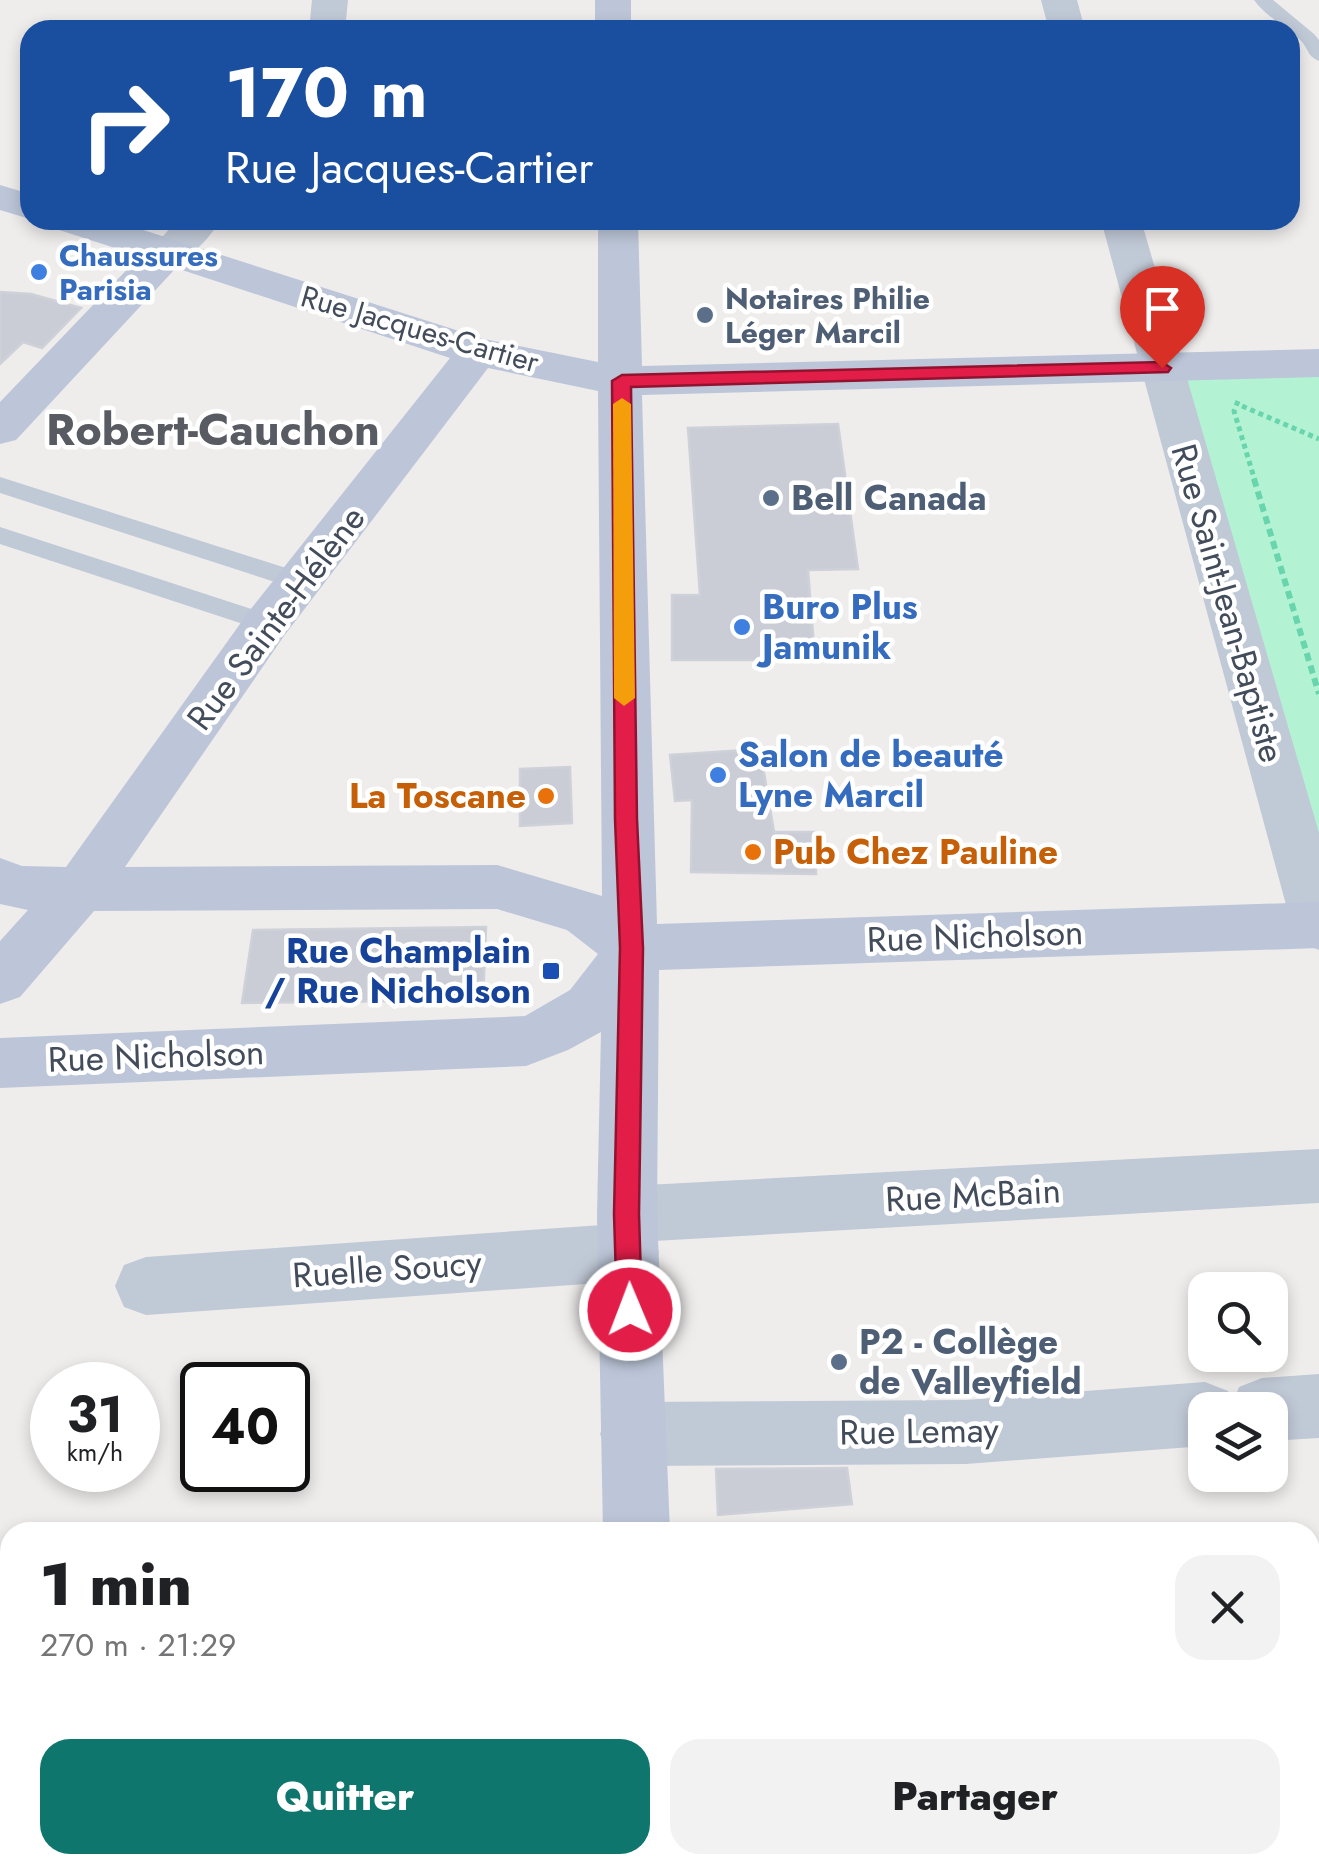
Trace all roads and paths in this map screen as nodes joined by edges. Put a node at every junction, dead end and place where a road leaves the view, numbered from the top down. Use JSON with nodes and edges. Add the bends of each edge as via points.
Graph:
{"nodes":[{"id":1,"x":1264,"y":0,"type":"edge"},
{"id":2,"x":1284,"y":20,"type":"edge"},
{"id":3,"x":1300,"y":28,"type":"edge"},
{"id":4,"x":1319,"y":55,"type":"edge"},
{"id":5,"x":101,"y":230,"type":"edge"},
{"id":6,"x":191,"y":230,"type":"edge"},
{"id":7,"x":618,"y":230,"type":"edge"},
{"id":8,"x":1123,"y":230,"type":"edge"},
{"id":9,"x":168,"y":252,"type":"junction"},
{"id":10,"x":478,"y":352,"type":"junction"},
{"id":11,"x":1319,"y":364,"type":"edge"},
{"id":12,"x":1162,"y":368,"type":"junction"},
{"id":13,"x":622,"y":381,"type":"junction"},
{"id":14,"x":1240,"y":396,"type":"dead end"},
{"id":15,"x":1237,"y":404,"type":"junction"},
{"id":16,"x":0,"y":430,"type":"edge"},
{"id":17,"x":1319,"y":438,"type":"edge"},
{"id":18,"x":0,"y":485,"type":"edge"},
{"id":19,"x":0,"y":535,"type":"edge"},
{"id":20,"x":300,"y":580,"type":"junction"},
{"id":21,"x":268,"y":624,"type":"junction"},
{"id":22,"x":1319,"y":694,"type":"edge"},
{"id":23,"x":0,"y":880,"type":"edge"},
{"id":24,"x":80,"y":889,"type":"junction"},
{"id":25,"x":1319,"y":926,"type":"edge"},
{"id":26,"x":632,"y":948,"type":"junction"},
{"id":27,"x":0,"y":980,"type":"edge"},
{"id":28,"x":0,"y":1062,"type":"edge"},
{"id":29,"x":1319,"y":1176,"type":"edge"},
{"id":30,"x":627,"y":1233,"type":"junction"},
{"id":31,"x":146,"y":1286,"type":"dead end"},
{"id":32,"x":1319,"y":1406,"type":"edge"},
{"id":33,"x":1288,"y":1408,"type":"edge"},
{"id":34,"x":1188,"y":1415,"type":"edge"},
{"id":35,"x":633,"y":1434,"type":"junction"},
{"id":36,"x":636,"y":1522,"type":"edge"}],
"edges":[{"from":1,"to":2,"type":"lane"},
{"from":3,"to":4,"type":"lane"},
{"from":5,"to":9,"type":"street","name":"Rue Jacques-Cartier"},
{"from":6,"to":9,"type":"street"},
{"from":7,"to":13,"type":"street"},
{"from":8,"to":12,"type":"street","name":"Rue Saint-Jean-Baptiste"},
{"from":9,"to":10,"type":"street","name":"Rue Jacques-Cartier"},
{"from":9,"to":16,"type":"street"},
{"from":10,"to":13,"type":"street","name":"Rue Jacques-Cartier"},
{"from":10,"to":20,"type":"street","name":"Rue Sainte-Hélène"},
{"from":11,"to":12,"type":"street","name":"Rue Jacques-Cartier"},
{"from":12,"to":13,"type":"street","name":"Rue Jacques-Cartier"},
{"from":12,"to":25,"type":"street","name":"Rue Saint-Jean-Baptiste"},
{"from":13,"to":26,"type":"street"},
{"from":14,"to":15,"type":"path"},
{"from":15,"to":17,"type":"path"},
{"from":15,"to":22,"type":"path"},
{"from":18,"to":20,"type":"lane"},
{"from":19,"to":21,"type":"lane"},
{"from":20,"to":21,"type":"street","name":"Rue Sainte-Hélène"},
{"from":21,"to":24,"type":"street","name":"Rue Sainte-Hélène"},
{"from":23,"to":24,"type":"street","via":[[18,888]]},
{"from":24,"to":26,"type":"street","via":[[497,887],[584,912]]},
{"from":24,"to":27,"type":"street","name":"Rue Sainte-Hélène"},
{"from":25,"to":26,"type":"street","name":"Rue Nicholson"},
{"from":26,"to":28,"type":"street","name":"Rue Nicholson","via":[[600,999],[570,1025],[526,1042]]},
{"from":26,"to":30,"type":"street"},
{"from":29,"to":30,"type":"street","name":"Rue McBain"},
{"from":30,"to":31,"type":"street","name":"Ruelle Soucy"},
{"from":30,"to":35,"type":"street"},
{"from":32,"to":33,"type":"street"},
{"from":34,"to":35,"type":"street","name":"Rue Lemay","via":[[966,1432]]},
{"from":35,"to":36,"type":"street"}]}
